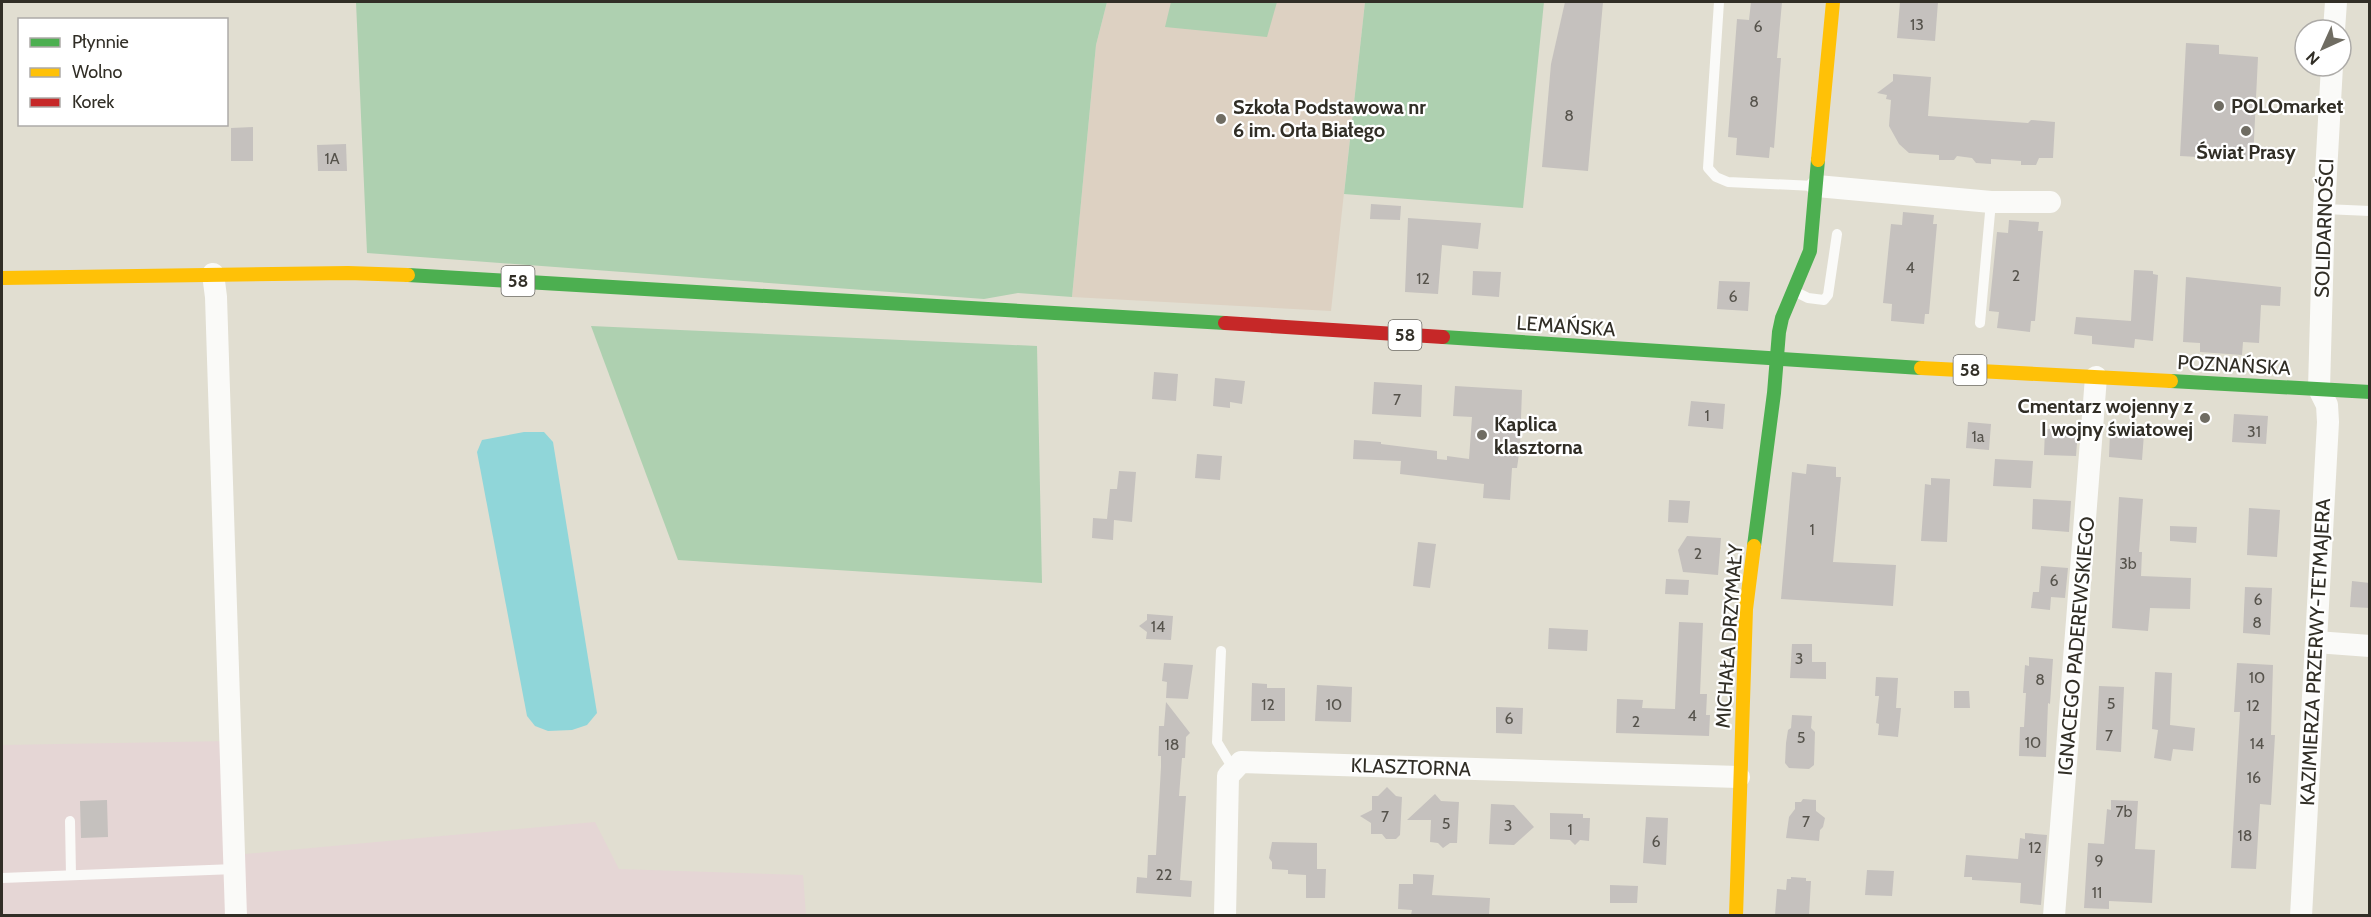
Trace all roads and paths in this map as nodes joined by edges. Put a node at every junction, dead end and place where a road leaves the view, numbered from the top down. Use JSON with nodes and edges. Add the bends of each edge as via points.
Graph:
{"nodes":[{"id":1,"x":1719,"y":2,"type":"edge"},
{"id":2,"x":1833,"y":2,"type":"edge"},
{"id":3,"x":2336,"y":2,"type":"edge"},
{"id":4,"x":2335,"y":18,"type":"edge"},
{"id":5,"x":2331,"y":78,"type":"edge"},
{"id":6,"x":1817,"y":186,"type":"junction"},
{"id":7,"x":1991,"y":202,"type":"junction"},
{"id":8,"x":2050,"y":202,"type":"dead end"},
{"id":9,"x":2324,"y":209,"type":"junction"},
{"id":10,"x":2370,"y":212,"type":"edge"},
{"id":11,"x":1837,"y":234,"type":"dead end"},
{"id":12,"x":213,"y":274,"type":"junction"},
{"id":13,"x":2,"y":278,"type":"edge"},
{"id":14,"x":1794,"y":291,"type":"junction"},
{"id":15,"x":1980,"y":323,"type":"dead end"},
{"id":16,"x":1776,"y":360,"type":"junction"},
{"id":17,"x":2096,"y":377,"type":"junction"},
{"id":18,"x":2319,"y":389,"type":"junction"},
{"id":19,"x":2370,"y":392,"type":"edge"},
{"id":20,"x":2316,"y":642,"type":"junction"},
{"id":21,"x":2370,"y":646,"type":"edge"},
{"id":22,"x":1221,"y":651,"type":"dead end"},
{"id":23,"x":1234,"y":770,"type":"junction"},
{"id":24,"x":1739,"y":777,"type":"junction"},
{"id":25,"x":70,"y":821,"type":"dead end"},
{"id":26,"x":235,"y":869,"type":"junction"},
{"id":27,"x":71,"y":875,"type":"junction"},
{"id":28,"x":2,"y":878,"type":"edge"},
{"id":29,"x":236,"y":915,"type":"edge"},
{"id":30,"x":1225,"y":915,"type":"edge"},
{"id":31,"x":1736,"y":915,"type":"edge"},
{"id":32,"x":2054,"y":915,"type":"edge"},
{"id":33,"x":2301,"y":915,"type":"edge"}],
"edges":[{"from":1,"to":6,"type":"lane","via":[[1708,168],[1728,182]]},
{"from":2,"to":6,"type":"main road","name":"MICHAŁA DRZYMAŁY"},
{"from":3,"to":4,"type":"street"},
{"from":5,"to":9,"type":"street","name":"SOLIDARNOŚCI"},
{"from":6,"to":7,"type":"street"},
{"from":6,"to":14,"type":"main road","name":"MICHAŁA DRZYMAŁY","via":[[1810,251]]},
{"from":7,"to":8,"type":"street"},
{"from":7,"to":15,"type":"lane"},
{"from":9,"to":10,"type":"lane"},
{"from":9,"to":18,"type":"street","name":"SOLIDARNOŚCI"},
{"from":11,"to":14,"type":"lane","via":[[1828,295],[1824,300]]},
{"from":12,"to":13,"type":"main road","number":"58"},
{"from":12,"to":16,"type":"main road","name":"LEMAŃSKA","number":"58","via":[[424,275]]},
{"from":12,"to":26,"type":"street"},
{"from":14,"to":16,"type":"main road","name":"MICHAŁA DRZYMAŁY","via":[[1782,318]]},
{"from":16,"to":17,"type":"main road","name":"LEMAŃSKA","number":"58"},
{"from":16,"to":24,"type":"main road","name":"MICHAŁA DRZYMAŁY","via":[[1746,609]]},
{"from":17,"to":18,"type":"main road","name":"POZNAŃSKA","number":"58"},
{"from":17,"to":32,"type":"street","name":"IGNACEGO PADEREWSKIEGO"},
{"from":18,"to":19,"type":"main road","name":"POZNAŃSKA","number":"58"},
{"from":18,"to":20,"type":"street","name":"KAZIMIERZA PRZERWY-TETMAJERA","via":[[2327,405],[2328,422]]},
{"from":20,"to":21,"type":"street"},
{"from":20,"to":33,"type":"street","name":"KAZIMIERZA PRZERWY-TETMAJERA"},
{"from":22,"to":23,"type":"lane","via":[[1217,741]]},
{"from":23,"to":24,"type":"street","name":"KLASZTORNA","via":[[1241,762]]},
{"from":23,"to":30,"type":"street","via":[[1228,777]]},
{"from":24,"to":31,"type":"main road","name":"MICHAŁA DRZYMAŁY"},
{"from":25,"to":27,"type":"lane"},
{"from":26,"to":27,"type":"lane"},
{"from":26,"to":29,"type":"street"},
{"from":27,"to":28,"type":"lane"}]}
